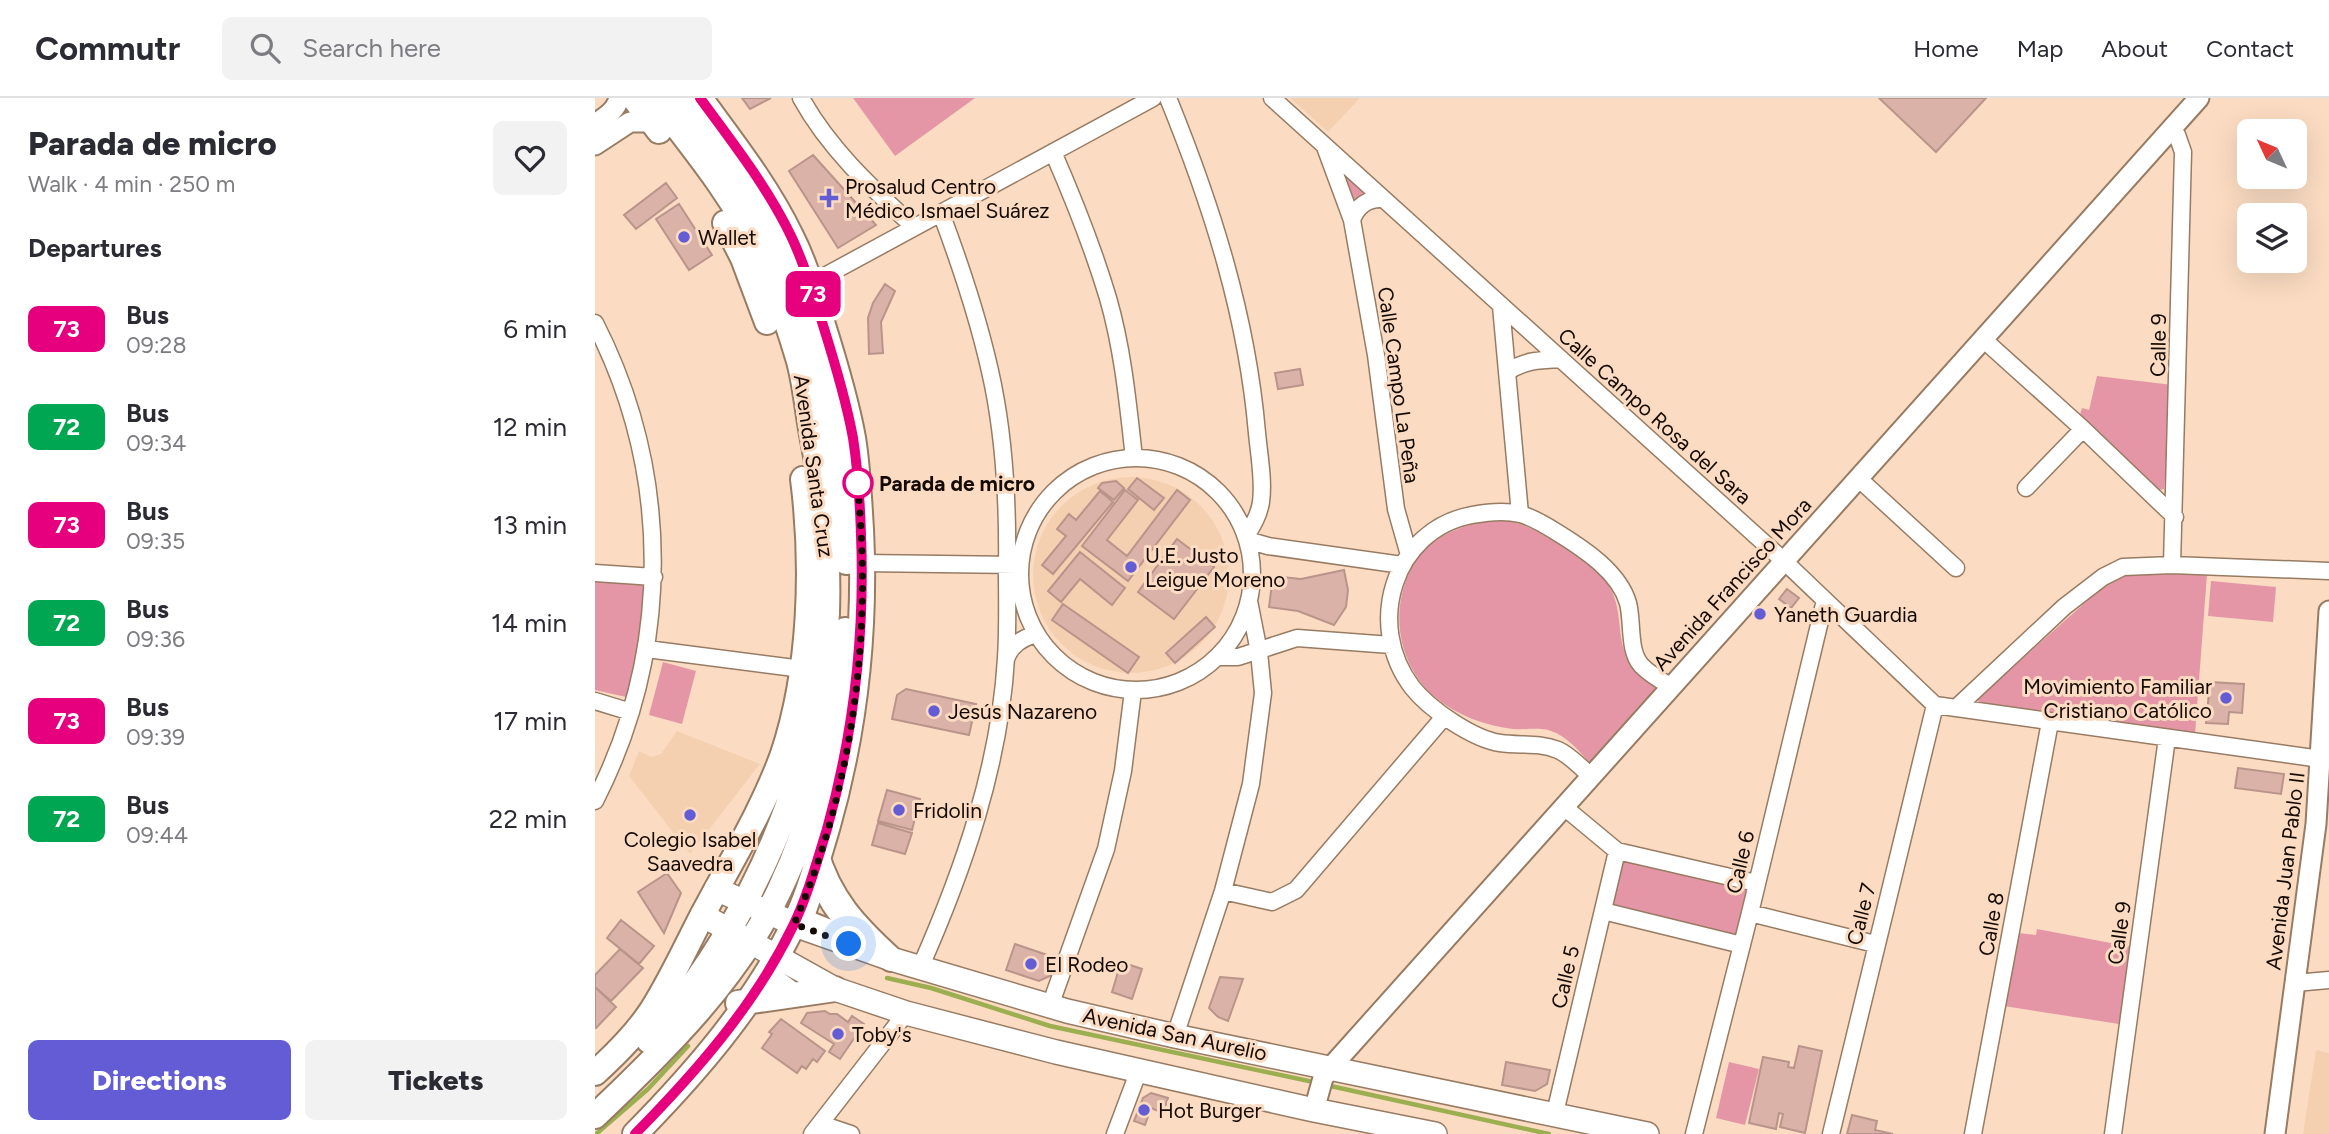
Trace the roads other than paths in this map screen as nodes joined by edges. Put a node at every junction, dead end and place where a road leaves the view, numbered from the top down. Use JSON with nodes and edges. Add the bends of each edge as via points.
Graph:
{"nodes":[{"id":1,"x":619,"y":98,"type":"edge"},
{"id":2,"x":634,"y":98,"type":"edge"},
{"id":3,"x":678,"y":98,"type":"edge"},
{"id":4,"x":700,"y":98,"type":"edge"},
{"id":5,"x":801,"y":98,"type":"edge"},
{"id":6,"x":1153,"y":98,"type":"edge"},
{"id":7,"x":1168,"y":98,"type":"edge"},
{"id":8,"x":1272,"y":98,"type":"edge"},
{"id":9,"x":2199,"y":98,"type":"edge"},
{"id":10,"x":654,"y":110,"type":"edge"},
{"id":11,"x":595,"y":124,"type":"edge"},
{"id":12,"x":2171,"y":129,"type":"junction"},
{"id":13,"x":1323,"y":144,"type":"junction"},
{"id":14,"x":595,"y":145,"type":"edge"},
{"id":15,"x":1053,"y":152,"type":"junction"},
{"id":16,"x":1383,"y":200,"type":"junction"},
{"id":17,"x":940,"y":213,"type":"junction"},
{"id":18,"x":1352,"y":220,"type":"junction"},
{"id":19,"x":913,"y":228,"type":"junction"},
{"id":20,"x":810,"y":284,"type":"junction"},
{"id":21,"x":1501,"y":306,"type":"junction"},
{"id":22,"x":595,"y":323,"type":"edge"},
{"id":23,"x":1983,"y":339,"type":"junction"},
{"id":24,"x":1560,"y":359,"type":"junction"},
{"id":25,"x":1507,"y":372,"type":"junction"},
{"id":26,"x":2083,"y":429,"type":"junction"},
{"id":27,"x":1134,"y":458,"type":"junction"},
{"id":28,"x":1858,"y":478,"type":"junction"},
{"id":29,"x":1262,"y":484,"type":"junction"},
{"id":30,"x":2026,"y":488,"type":"dead end"},
{"id":31,"x":1230,"y":505,"type":"junction"},
{"id":32,"x":1520,"y":514,"type":"junction"},
{"id":33,"x":2175,"y":517,"type":"junction"},
{"id":34,"x":1247,"y":538,"type":"junction"},
{"id":35,"x":1405,"y":560,"type":"junction"},
{"id":36,"x":1784,"y":561,"type":"junction"},
{"id":37,"x":863,"y":564,"type":"junction"},
{"id":38,"x":1013,"y":565,"type":"junction"},
{"id":39,"x":2172,"y":565,"type":"junction"},
{"id":40,"x":1956,"y":568,"type":"dead end"},
{"id":41,"x":2329,"y":571,"type":"edge"},
{"id":42,"x":595,"y":572,"type":"edge"},
{"id":43,"x":654,"y":577,"type":"junction"},
{"id":44,"x":1825,"y":600,"type":"junction"},
{"id":45,"x":1249,"y":601,"type":"junction"},
{"id":46,"x":2329,"y":611,"type":"edge"},
{"id":47,"x":1035,"y":634,"type":"junction"},
{"id":48,"x":1391,"y":645,"type":"junction"},
{"id":49,"x":647,"y":649,"type":"junction"},
{"id":50,"x":1259,"y":652,"type":"junction"},
{"id":51,"x":1218,"y":657,"type":"junction"},
{"id":52,"x":1006,"y":659,"type":"junction"},
{"id":53,"x":801,"y":669,"type":"junction"},
{"id":54,"x":1671,"y":687,"type":"junction"},
{"id":55,"x":1133,"y":691,"type":"junction"},
{"id":56,"x":595,"y":701,"type":"edge"},
{"id":57,"x":1935,"y":705,"type":"junction"},
{"id":58,"x":1956,"y":708,"type":"junction"},
{"id":59,"x":631,"y":712,"type":"junction"},
{"id":60,"x":1444,"y":717,"type":"junction"},
{"id":61,"x":2050,"y":722,"type":"junction"},
{"id":62,"x":2167,"y":738,"type":"junction"},
{"id":63,"x":2321,"y":759,"type":"junction"},
{"id":64,"x":1591,"y":776,"type":"junction"},
{"id":65,"x":595,"y":801,"type":"edge"},
{"id":66,"x":1564,"y":807,"type":"junction"},
{"id":67,"x":808,"y":820,"type":"junction"},
{"id":68,"x":1616,"y":851,"type":"junction"},
{"id":69,"x":818,"y":859,"type":"junction"},
{"id":70,"x":1756,"y":883,"type":"junction"},
{"id":71,"x":716,"y":889,"type":"junction"},
{"id":72,"x":1223,"y":891,"type":"junction"},
{"id":73,"x":744,"y":902,"type":"junction"},
{"id":74,"x":1603,"y":911,"type":"junction"},
{"id":75,"x":768,"y":912,"type":"junction"},
{"id":76,"x":1750,"y":913,"type":"junction"},
{"id":77,"x":702,"y":915,"type":"junction"},
{"id":78,"x":801,"y":920,"type":"junction"},
{"id":79,"x":739,"y":936,"type":"junction"},
{"id":80,"x":1875,"y":944,"type":"junction"},
{"id":81,"x":1742,"y":945,"type":"junction"},
{"id":82,"x":777,"y":957,"type":"junction"},
{"id":83,"x":891,"y":959,"type":"junction"},
{"id":84,"x":920,"y":968,"type":"junction"},
{"id":85,"x":2329,"y":979,"type":"edge"},
{"id":86,"x":2295,"y":983,"type":"junction"},
{"id":87,"x":835,"y":989,"type":"junction"},
{"id":88,"x":757,"y":995,"type":"junction"},
{"id":89,"x":1050,"y":1006,"type":"junction"},
{"id":90,"x":906,"y":1013,"type":"junction"},
{"id":91,"x":695,"y":1014,"type":"junction"},
{"id":92,"x":1175,"y":1036,"type":"junction"},
{"id":93,"x":1139,"y":1070,"type":"junction"},
{"id":94,"x":1327,"y":1072,"type":"junction"},
{"id":95,"x":595,"y":1073,"type":"edge"},
{"id":96,"x":595,"y":1097,"type":"edge"},
{"id":97,"x":1316,"y":1105,"type":"junction"},
{"id":98,"x":1555,"y":1113,"type":"junction"},
{"id":99,"x":595,"y":1116,"type":"edge"},
{"id":100,"x":1348,"y":1126,"type":"edge"},
{"id":101,"x":817,"y":1129,"type":"edge"},
{"id":102,"x":635,"y":1134,"type":"edge"},
{"id":103,"x":851,"y":1134,"type":"edge"},
{"id":104,"x":1115,"y":1134,"type":"edge"},
{"id":105,"x":1434,"y":1134,"type":"edge"},
{"id":106,"x":1647,"y":1134,"type":"edge"},
{"id":107,"x":1694,"y":1134,"type":"edge"},
{"id":108,"x":1831,"y":1134,"type":"edge"},
{"id":109,"x":1973,"y":1134,"type":"edge"},
{"id":110,"x":2113,"y":1134,"type":"edge"},
{"id":111,"x":2274,"y":1134,"type":"edge"}],
"edges":[{"from":1,"to":11,"type":"street","via":[[610,113]]},
{"from":2,"to":10,"type":"main road","name":"Avenida Santa Cruz"},
{"from":3,"to":67,"type":"main road","name":"Avenida Santa Cruz","via":[[753,203],[776,244],[815,357],[835,443],[846,563],[845,632],[826,751]]},
{"from":4,"to":20,"type":"main road","name":"Avenida Santa Cruz","via":[[767,192],[792,237]]},
{"from":5,"to":19,"type":"street","via":[[850,166]]},
{"from":6,"to":15,"type":"street"},
{"from":7,"to":29,"type":"street","via":[[1221,243],[1241,322]]},
{"from":8,"to":13,"type":"street","name":"Calle Campo Rosa del Sara"},
{"from":9,"to":12,"type":"street","name":"Avenida Francisco Mora"},
{"from":10,"to":14,"type":"street"},
{"from":10,"to":53,"type":"main road","name":"Avenida Santa Cruz","via":[[724,219],[783,367],[809,537],[810,589]]},
{"from":10,"to":73,"type":"main road","name":"Avenida Santa Cruz","via":[[712,173],[759,252],[799,362],[825,517],[827,614],[808,735],[777,837]]},
{"from":12,"to":23,"type":"street","name":"Avenida Francisco Mora"},
{"from":12,"to":33,"type":"street","name":"Calle 9","via":[[2183,152]]},
{"from":13,"to":16,"type":"street","name":"Calle Campo Rosa del Sara"},
{"from":13,"to":18,"type":"street","name":"Calle Campo La Peña"},
{"from":15,"to":17,"type":"street"},
{"from":15,"to":27,"type":"street","via":[[1084,224],[1108,300],[1125,378]]},
{"from":16,"to":18,"type":"street","via":[[1363,204]]},
{"from":16,"to":21,"type":"street","name":"Calle Campo Rosa del Sara"},
{"from":17,"to":19,"type":"street"},
{"from":17,"to":38,"type":"street","via":[[969,292],[993,385]]},
{"from":18,"to":35,"type":"street","name":"Calle Campo La Peña"},
{"from":19,"to":20,"type":"street"},
{"from":20,"to":37,"type":"main road","name":"Avenida Santa Cruz","via":[[853,439]]},
{"from":21,"to":24,"type":"street","name":"Calle Campo Rosa del Sara"},
{"from":21,"to":25,"type":"street"},
{"from":22,"to":43,"type":"street","via":[[633,416],[651,501]]},
{"from":23,"to":26,"type":"street"},
{"from":23,"to":28,"type":"street","name":"Avenida Francisco Mora"},
{"from":24,"to":25,"type":"street","via":[[1521,363]]},
{"from":24,"to":36,"type":"street","name":"Calle Campo Rosa del Sara"},
{"from":25,"to":32,"type":"street"},
{"from":26,"to":30,"type":"street"},
{"from":26,"to":33,"type":"street"},
{"from":27,"to":31,"type":"street","via":[[1171,463],[1204,479]]},
{"from":27,"to":38,"type":"street","via":[[1101,463],[1070,478],[1045,502]]},
{"from":28,"to":36,"type":"street","name":"Avenida Francisco Mora"},
{"from":28,"to":40,"type":"street"},
{"from":29,"to":31,"type":"street","via":[[1248,504]]},
{"from":29,"to":34,"type":"street","via":[[1261,503]]},
{"from":31,"to":34,"type":"street"},
{"from":32,"to":35,"type":"street","via":[[1460,517],[1433,531]]},
{"from":32,"to":54,"type":"street","via":[[1557,532],[1607,569],[1628,602],[1636,658]]},
{"from":33,"to":39,"type":"street","name":"Calle 9"},
{"from":34,"to":35,"type":"street","via":[[1268,546]]},
{"from":34,"to":45,"type":"street","via":[[1252,571]]},
{"from":35,"to":48,"type":"street","via":[[1392,588]]},
{"from":36,"to":44,"type":"street","name":"Calle Campo Rosa del Sara"},
{"from":36,"to":54,"type":"street","name":"Avenida Francisco Mora"},
{"from":37,"to":38,"type":"street"},
{"from":37,"to":69,"type":"main road","name":"Avenida Santa Cruz","via":[[861,643],[847,750]]},
{"from":38,"to":47,"type":"street"},
{"from":38,"to":52,"type":"street"},
{"from":39,"to":41,"type":"street"},
{"from":39,"to":58,"type":"street","via":[[2123,568],[2103,578],[2064,607]]},
{"from":42,"to":43,"type":"street"},
{"from":43,"to":49,"type":"street"},
{"from":44,"to":57,"type":"street","name":"Calle Campo Rosa del Sara"},
{"from":44,"to":70,"type":"street","name":"Calle 6"},
{"from":45,"to":50,"type":"street"},
{"from":45,"to":51,"type":"street","via":[[1237,631]]},
{"from":46,"to":63,"type":"street","name":"Avenida Juan Pablo II"},
{"from":47,"to":52,"type":"street","via":[[1017,643]]},
{"from":47,"to":55,"type":"street","via":[[1053,657],[1076,675],[1104,687]]},
{"from":48,"to":50,"type":"street","via":[[1297,638]]},
{"from":48,"to":60,"type":"street","via":[[1413,688]]},
{"from":49,"to":53,"type":"street"},
{"from":49,"to":59,"type":"street"},
{"from":50,"to":51,"type":"street"},
{"from":50,"to":72,"type":"street","via":[[1262,693],[1251,783]]},
{"from":51,"to":55,"type":"street","via":[[1179,682]]},
{"from":52,"to":84,"type":"street","via":[[980,805],[958,876]]},
{"from":53,"to":71,"type":"main road","name":"Avenida Santa Cruz","via":[[794,718],[782,756]]},
{"from":54,"to":64,"type":"street","name":"Avenida Francisco Mora"},
{"from":55,"to":89,"type":"street","via":[[1107,849]]},
{"from":56,"to":59,"type":"street"},
{"from":57,"to":58,"type":"street"},
{"from":57,"to":80,"type":"street","name":"Calle 7"},
{"from":58,"to":61,"type":"street"},
{"from":59,"to":65,"type":"street"},
{"from":60,"to":64,"type":"street","via":[[1499,743],[1541,744],[1561,751]]},
{"from":60,"to":72,"type":"street","via":[[1296,890],[1272,902]]},
{"from":61,"to":62,"type":"street"},
{"from":61,"to":109,"type":"street","name":"Calle 8"},
{"from":62,"to":63,"type":"street"},
{"from":62,"to":110,"type":"street","name":"Calle 9"},
{"from":63,"to":86,"type":"street","name":"Avenida Juan Pablo II"},
{"from":64,"to":66,"type":"street","name":"Avenida Francisco Mora"},
{"from":66,"to":68,"type":"street"},
{"from":66,"to":94,"type":"street","name":"Avenida Francisco Mora"},
{"from":67,"to":69,"type":"main road"},
{"from":67,"to":75,"type":"main road","name":"Avenida Santa Cruz"},
{"from":68,"to":70,"type":"street"},
{"from":68,"to":74,"type":"street","name":"Calle 5"},
{"from":69,"to":78,"type":"main road","name":"Avenida Santa Cruz"},
{"from":69,"to":83,"type":"main road","via":[[836,901]]},
{"from":70,"to":76,"type":"street","name":"Calle 6"},
{"from":71,"to":73,"type":"main road","name":"Avenida San Aurelio"},
{"from":71,"to":77,"type":"main road","name":"Avenida Santa Cruz"},
{"from":72,"to":92,"type":"street"},
{"from":73,"to":75,"type":"main road","name":"Avenida San Aurelio"},
{"from":73,"to":79,"type":"main road","name":"Avenida Santa Cruz"},
{"from":74,"to":81,"type":"street"},
{"from":74,"to":98,"type":"street","name":"Calle 5"},
{"from":75,"to":78,"type":"main road","name":"Avenida San Aurelio"},
{"from":75,"to":79,"type":"main road","name":"Avenida Santa Cruz"},
{"from":76,"to":80,"type":"street"},
{"from":76,"to":81,"type":"street","name":"Calle 6"},
{"from":77,"to":79,"type":"main road","name":"Avenida San Aurelio"},
{"from":77,"to":95,"type":"main road","name":"Avenida Santa Cruz","via":[[651,1010]]},
{"from":78,"to":82,"type":"main road","name":"Avenida Santa Cruz"},
{"from":78,"to":83,"type":"main road","name":"Avenida San Aurelio"},
{"from":79,"to":82,"type":"main road","name":"Avenida San Aurelio"},
{"from":79,"to":91,"type":"main road"},
{"from":79,"to":96,"type":"main road"},
{"from":80,"to":108,"type":"street","name":"Calle 7"},
{"from":81,"to":107,"type":"street","name":"Calle 6"},
{"from":82,"to":87,"type":"main road","name":"Avenida San Aurelio"},
{"from":82,"to":88,"type":"main road","name":"Avenida Santa Cruz"},
{"from":83,"to":84,"type":"main road","name":"Avenida San Aurelio"},
{"from":84,"to":89,"type":"main road","name":"Avenida San Aurelio"},
{"from":85,"to":86,"type":"street"},
{"from":86,"to":111,"type":"street","name":"Avenida Juan Pablo II"},
{"from":87,"to":88,"type":"main road"},
{"from":87,"to":90,"type":"main road","name":"Avenida San Aurelio"},
{"from":88,"to":91,"type":"main road"},
{"from":88,"to":102,"type":"main road","name":"Avenida Santa Cruz"},
{"from":89,"to":92,"type":"main road","name":"Avenida San Aurelio"},
{"from":90,"to":93,"type":"main road","name":"Avenida San Aurelio"},
{"from":90,"to":101,"type":"street"},
{"from":91,"to":99,"type":"main road"},
{"from":92,"to":94,"type":"main road","name":"Avenida San Aurelio"},
{"from":93,"to":97,"type":"main road","name":"Avenida San Aurelio"},
{"from":93,"to":104,"type":"street"},
{"from":94,"to":97,"type":"street","name":"Avenida Francisco Mora"},
{"from":94,"to":98,"type":"main road","name":"Avenida San Aurelio"},
{"from":97,"to":100,"type":"main road","name":"Avenida San Aurelio"},
{"from":98,"to":106,"type":"main road","name":"Avenida San Aurelio"},
{"from":100,"to":105,"type":"main road","name":"Avenida San Aurelio"},
{"from":101,"to":103,"type":"street"}]}
